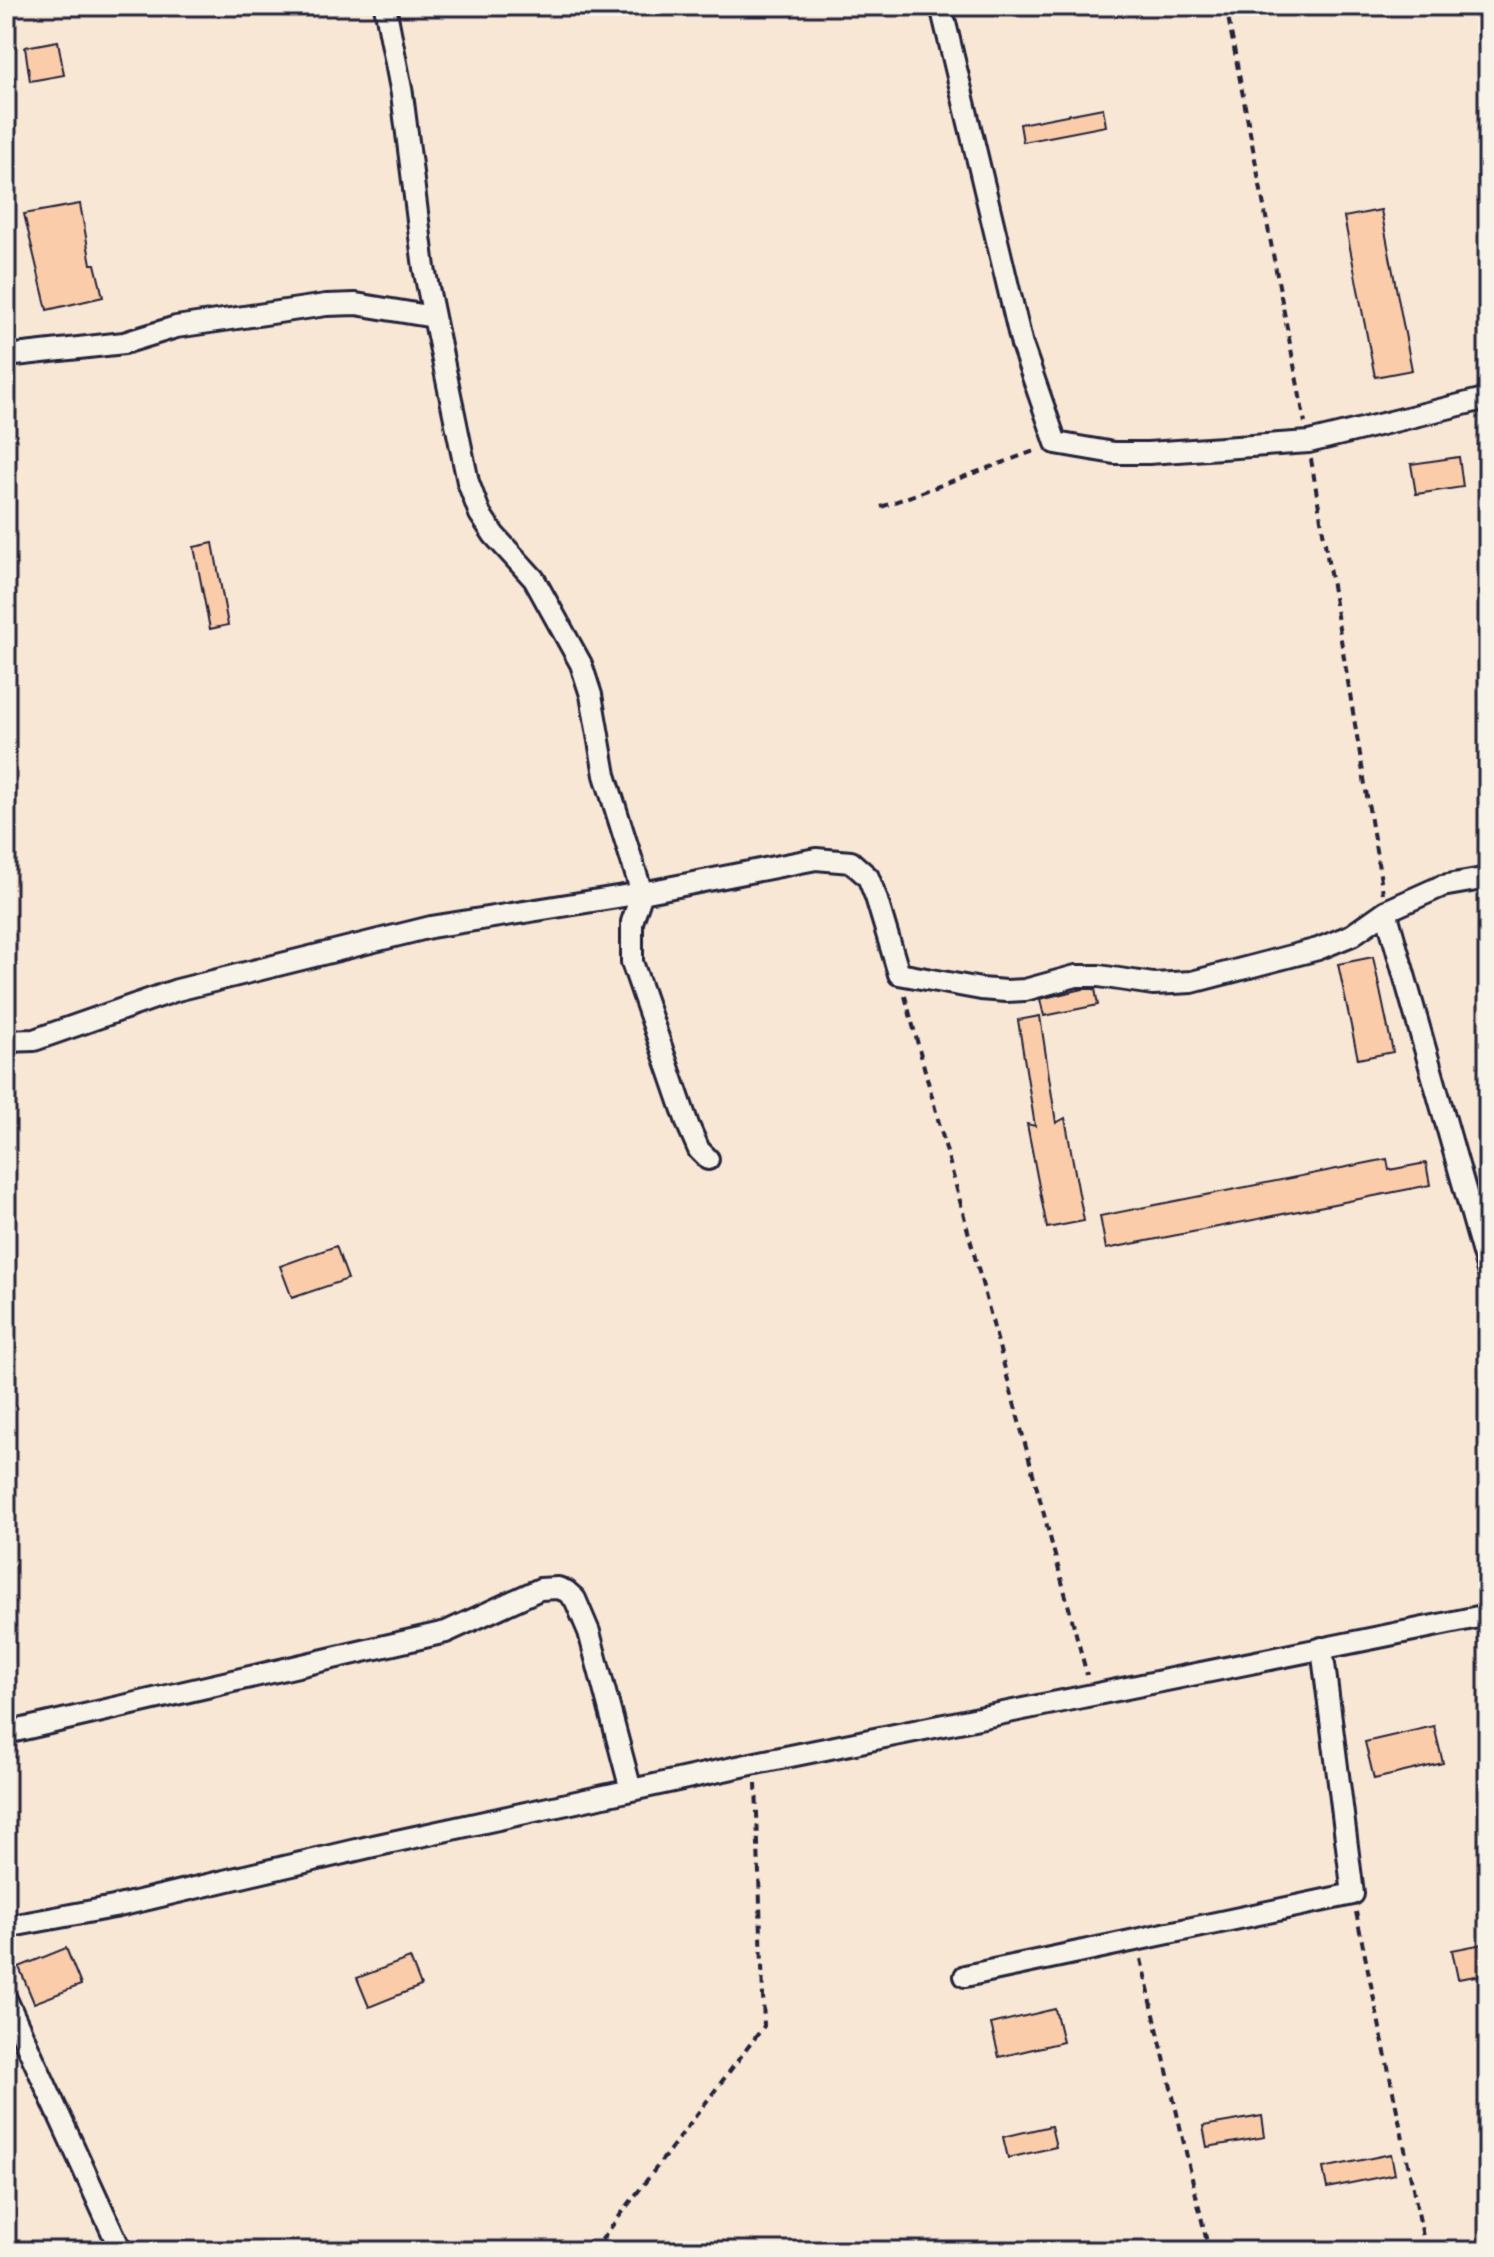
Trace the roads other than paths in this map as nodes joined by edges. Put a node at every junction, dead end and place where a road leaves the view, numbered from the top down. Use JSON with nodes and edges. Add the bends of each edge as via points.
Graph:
{"nodes":[{"id":1,"x":385,"y":6,"type":"edge"},
{"id":2,"x":941,"y":6,"type":"edge"},
{"id":3,"x":434,"y":317,"type":"junction"},
{"id":4,"x":6,"y":356,"type":"edge"},
{"id":5,"x":1488,"y":398,"type":"edge"},
{"id":6,"x":1488,"y":878,"type":"edge"},
{"id":7,"x":642,"y":893,"type":"junction"},
{"id":8,"x":1386,"y":911,"type":"junction"},
{"id":9,"x":6,"y":1041,"type":"edge"},
{"id":10,"x":708,"y":1159,"type":"dead end"},
{"id":11,"x":1488,"y":1271,"type":"edge"},
{"id":12,"x":1488,"y":1615,"type":"edge"},
{"id":13,"x":1322,"y":1648,"type":"junction"},
{"id":14,"x":6,"y":1733,"type":"edge"},
{"id":15,"x":631,"y":1790,"type":"junction"},
{"id":16,"x":6,"y":1927,"type":"edge"},
{"id":17,"x":965,"y":1976,"type":"dead end"},
{"id":18,"x":6,"y":1999,"type":"edge"},
{"id":19,"x":121,"y":2251,"type":"edge"}],
"edges":[{"from":1,"to":3,"type":"street"},
{"from":2,"to":5,"type":"street","via":[[1022,345],[1056,443],[1148,453],[1309,442]]},
{"from":3,"to":4,"type":"street","via":[[356,304],[326,305],[176,327],[124,343]]},
{"from":3,"to":7,"type":"street","via":[[480,514],[534,579],[581,664],[605,775]]},
{"from":6,"to":8,"type":"street","via":[[1442,886]]},
{"from":7,"to":8,"type":"street","via":[[816,859],[851,862],[868,877],[899,974],[1006,991],[1076,976],[1153,984],[1192,982],[1318,949],[1352,935]]},
{"from":7,"to":9,"type":"street","via":[[431,927],[177,990],[34,1040]]},
{"from":7,"to":10,"type":"street","via":[[632,922],[632,962],[688,1125]]},
{"from":8,"to":11,"type":"street"},
{"from":12,"to":13,"type":"street"},
{"from":13,"to":15,"type":"street"},
{"from":13,"to":17,"type":"street","via":[[1353,1894]]},
{"from":14,"to":15,"type":"street","via":[[446,1632],[540,1589],[558,1588],[575,1599],[589,1632]]},
{"from":15,"to":16,"type":"street"},
{"from":18,"to":19,"type":"street"}]}
